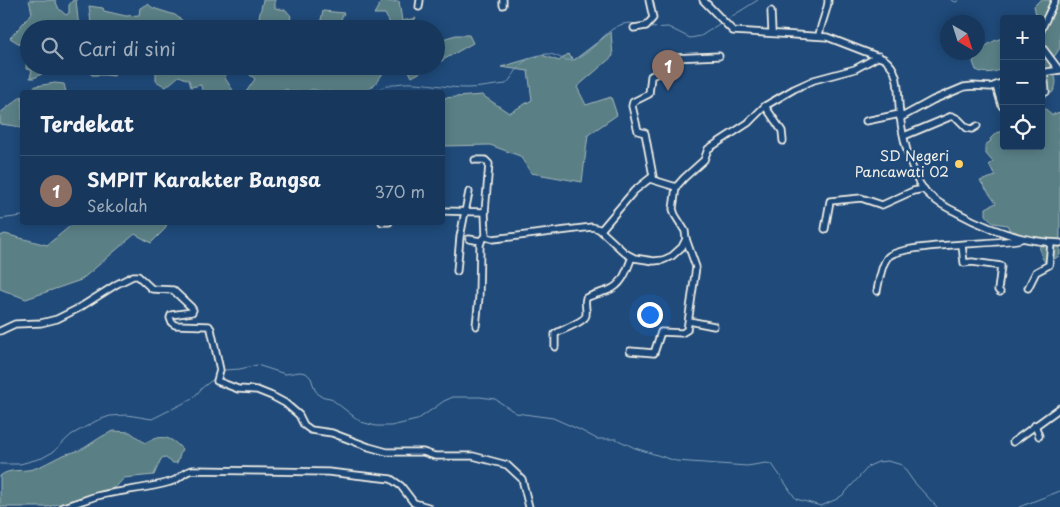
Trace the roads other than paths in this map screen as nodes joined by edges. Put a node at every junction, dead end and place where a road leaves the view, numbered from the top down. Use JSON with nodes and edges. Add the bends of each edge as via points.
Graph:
{"nodes":[{"id":1,"x":649,"y":0,"type":"edge"},
{"id":2,"x":702,"y":0,"type":"edge"},
{"id":3,"x":828,"y":0,"type":"edge"},
{"id":4,"x":1054,"y":0,"type":"edge"},
{"id":5,"x":771,"y":10,"type":"dead end"},
{"id":6,"x":1045,"y":21,"type":"edge"},
{"id":7,"x":634,"y":28,"type":"dead end"},
{"id":8,"x":772,"y":32,"type":"junction"},
{"id":9,"x":819,"y":36,"type":"junction"},
{"id":10,"x":1045,"y":51,"type":"edge"},
{"id":11,"x":719,"y":56,"type":"dead end"},
{"id":12,"x":879,"y":56,"type":"junction"},
{"id":13,"x":1060,"y":70,"type":"edge"},
{"id":14,"x":1045,"y":73,"type":"edge"},
{"id":15,"x":1000,"y":84,"type":"edge"},
{"id":16,"x":996,"y":86,"type":"junction"},
{"id":17,"x":1045,"y":86,"type":"edge"},
{"id":18,"x":1046,"y":92,"type":"dead end"},
{"id":19,"x":1002,"y":105,"type":"edge"},
{"id":20,"x":765,"y":106,"type":"junction"},
{"id":21,"x":900,"y":116,"type":"junction"},
{"id":22,"x":866,"y":121,"type":"dead end"},
{"id":23,"x":977,"y":126,"type":"dead end"},
{"id":24,"x":904,"y":136,"type":"junction"},
{"id":25,"x":783,"y":141,"type":"dead end"},
{"id":26,"x":475,"y":160,"type":"dead end"},
{"id":27,"x":650,"y":179,"type":"junction"},
{"id":28,"x":676,"y":188,"type":"junction"},
{"id":29,"x":924,"y":189,"type":"junction"},
{"id":30,"x":469,"y":192,"type":"dead end"},
{"id":31,"x":445,"y":211,"type":"edge"},
{"id":32,"x":466,"y":211,"type":"junction"},
{"id":33,"x":485,"y":212,"type":"junction"},
{"id":34,"x":825,"y":229,"type":"dead end"},
{"id":35,"x":600,"y":230,"type":"junction"},
{"id":36,"x":1023,"y":238,"type":"junction"},
{"id":37,"x":468,"y":239,"type":"dead end"},
{"id":38,"x":483,"y":239,"type":"junction"},
{"id":39,"x":686,"y":239,"type":"junction"},
{"id":40,"x":1051,"y":243,"type":"junction"},
{"id":41,"x":1060,"y":243,"type":"edge"},
{"id":42,"x":962,"y":245,"type":"junction"},
{"id":43,"x":632,"y":257,"type":"junction"},
{"id":44,"x":457,"y":271,"type":"dead end"},
{"id":45,"x":1028,"y":288,"type":"dead end"},
{"id":46,"x":877,"y":291,"type":"dead end"},
{"id":47,"x":1000,"y":292,"type":"dead end"},
{"id":48,"x":689,"y":322,"type":"junction"},
{"id":49,"x":476,"y":326,"type":"dead end"},
{"id":50,"x":714,"y":326,"type":"dead end"},
{"id":51,"x":0,"y":331,"type":"edge"},
{"id":52,"x":555,"y":347,"type":"dead end"},
{"id":53,"x":630,"y":351,"type":"dead end"},
{"id":54,"x":1060,"y":408,"type":"edge"},
{"id":55,"x":1035,"y":425,"type":"junction"},
{"id":56,"x":1039,"y":436,"type":"dead end"},
{"id":57,"x":1013,"y":442,"type":"dead end"},
{"id":58,"x":63,"y":507,"type":"edge"},
{"id":59,"x":428,"y":507,"type":"edge"},
{"id":60,"x":529,"y":507,"type":"edge"}],
"edges":[{"from":1,"to":7,"type":"street","via":[[653,18],[646,26]]},
{"from":2,"to":8,"type":"street","via":[[733,30]]},
{"from":3,"to":9,"type":"street"},
{"from":4,"to":6,"type":"street"},
{"from":5,"to":8,"type":"street"},
{"from":8,"to":9,"type":"street"},
{"from":9,"to":12,"type":"street"},
{"from":10,"to":13,"type":"street"},
{"from":11,"to":27,"type":"street","via":[[672,58],[665,70],[651,76],[649,94],[633,102],[638,131],[645,133],[653,174]]},
{"from":12,"to":20,"type":"street","via":[[843,73],[814,80]]},
{"from":12,"to":21,"type":"street","via":[[888,61],[895,73]]},
{"from":13,"to":14,"type":"street"},
{"from":15,"to":16,"type":"street"},
{"from":16,"to":19,"type":"street"},
{"from":16,"to":21,"type":"street","via":[[964,87]]},
{"from":17,"to":18,"type":"street"},
{"from":20,"to":25,"type":"street","via":[[782,131]]},
{"from":20,"to":28,"type":"street","via":[[748,123],[708,149],[704,160]]},
{"from":21,"to":22,"type":"street"},
{"from":21,"to":24,"type":"street"},
{"from":23,"to":24,"type":"street","via":[[967,128],[952,116]]},
{"from":24,"to":29,"type":"street","via":[[915,173]]},
{"from":26,"to":33,"type":"street","via":[[485,160],[489,164]]},
{"from":27,"to":28,"type":"street"},
{"from":27,"to":35,"type":"street","via":[[630,195]]},
{"from":28,"to":39,"type":"street","via":[[673,209]]},
{"from":29,"to":34,"type":"street","via":[[882,205],[861,198],[830,201]]},
{"from":29,"to":36,"type":"street","via":[[946,207],[974,222]]},
{"from":30,"to":32,"type":"street"},
{"from":31,"to":32,"type":"street"},
{"from":32,"to":33,"type":"street"},
{"from":32,"to":44,"type":"street"},
{"from":33,"to":38,"type":"street"},
{"from":35,"to":38,"type":"street","via":[[588,226]]},
{"from":35,"to":43,"type":"street"},
{"from":36,"to":40,"type":"street"},
{"from":36,"to":42,"type":"street"},
{"from":37,"to":38,"type":"street"},
{"from":38,"to":49,"type":"street"},
{"from":39,"to":43,"type":"street","via":[[682,247],[668,258],[654,261]]},
{"from":39,"to":48,"type":"street","via":[[696,267]]},
{"from":40,"to":41,"type":"street"},
{"from":40,"to":45,"type":"street","via":[[1049,265],[1035,274]]},
{"from":42,"to":46,"type":"street","via":[[919,248],[890,255]]},
{"from":42,"to":47,"type":"street","via":[[964,263],[1001,266]]},
{"from":43,"to":52,"type":"street","via":[[617,286],[586,298],[583,320],[555,334]]},
{"from":48,"to":50,"type":"street"},
{"from":48,"to":53,"type":"street","via":[[685,332],[661,332],[654,352]]},
{"from":51,"to":60,"type":"street","via":[[14,324],[57,319],[128,278],[138,276],[152,289],[174,290],[192,307],[192,312],[172,315],[172,323],[208,326],[211,329],[220,370],[217,381],[238,390],[257,390],[272,396],[284,402],[311,430],[332,433],[369,447],[387,452],[473,456],[507,465],[522,480]]},
{"from":54,"to":55,"type":"street"},
{"from":55,"to":56,"type":"street"},
{"from":55,"to":57,"type":"street"},
{"from":58,"to":59,"type":"street","via":[[98,496],[173,482],[186,471],[194,470],[328,472],[391,480],[401,486],[414,503]]}]}
